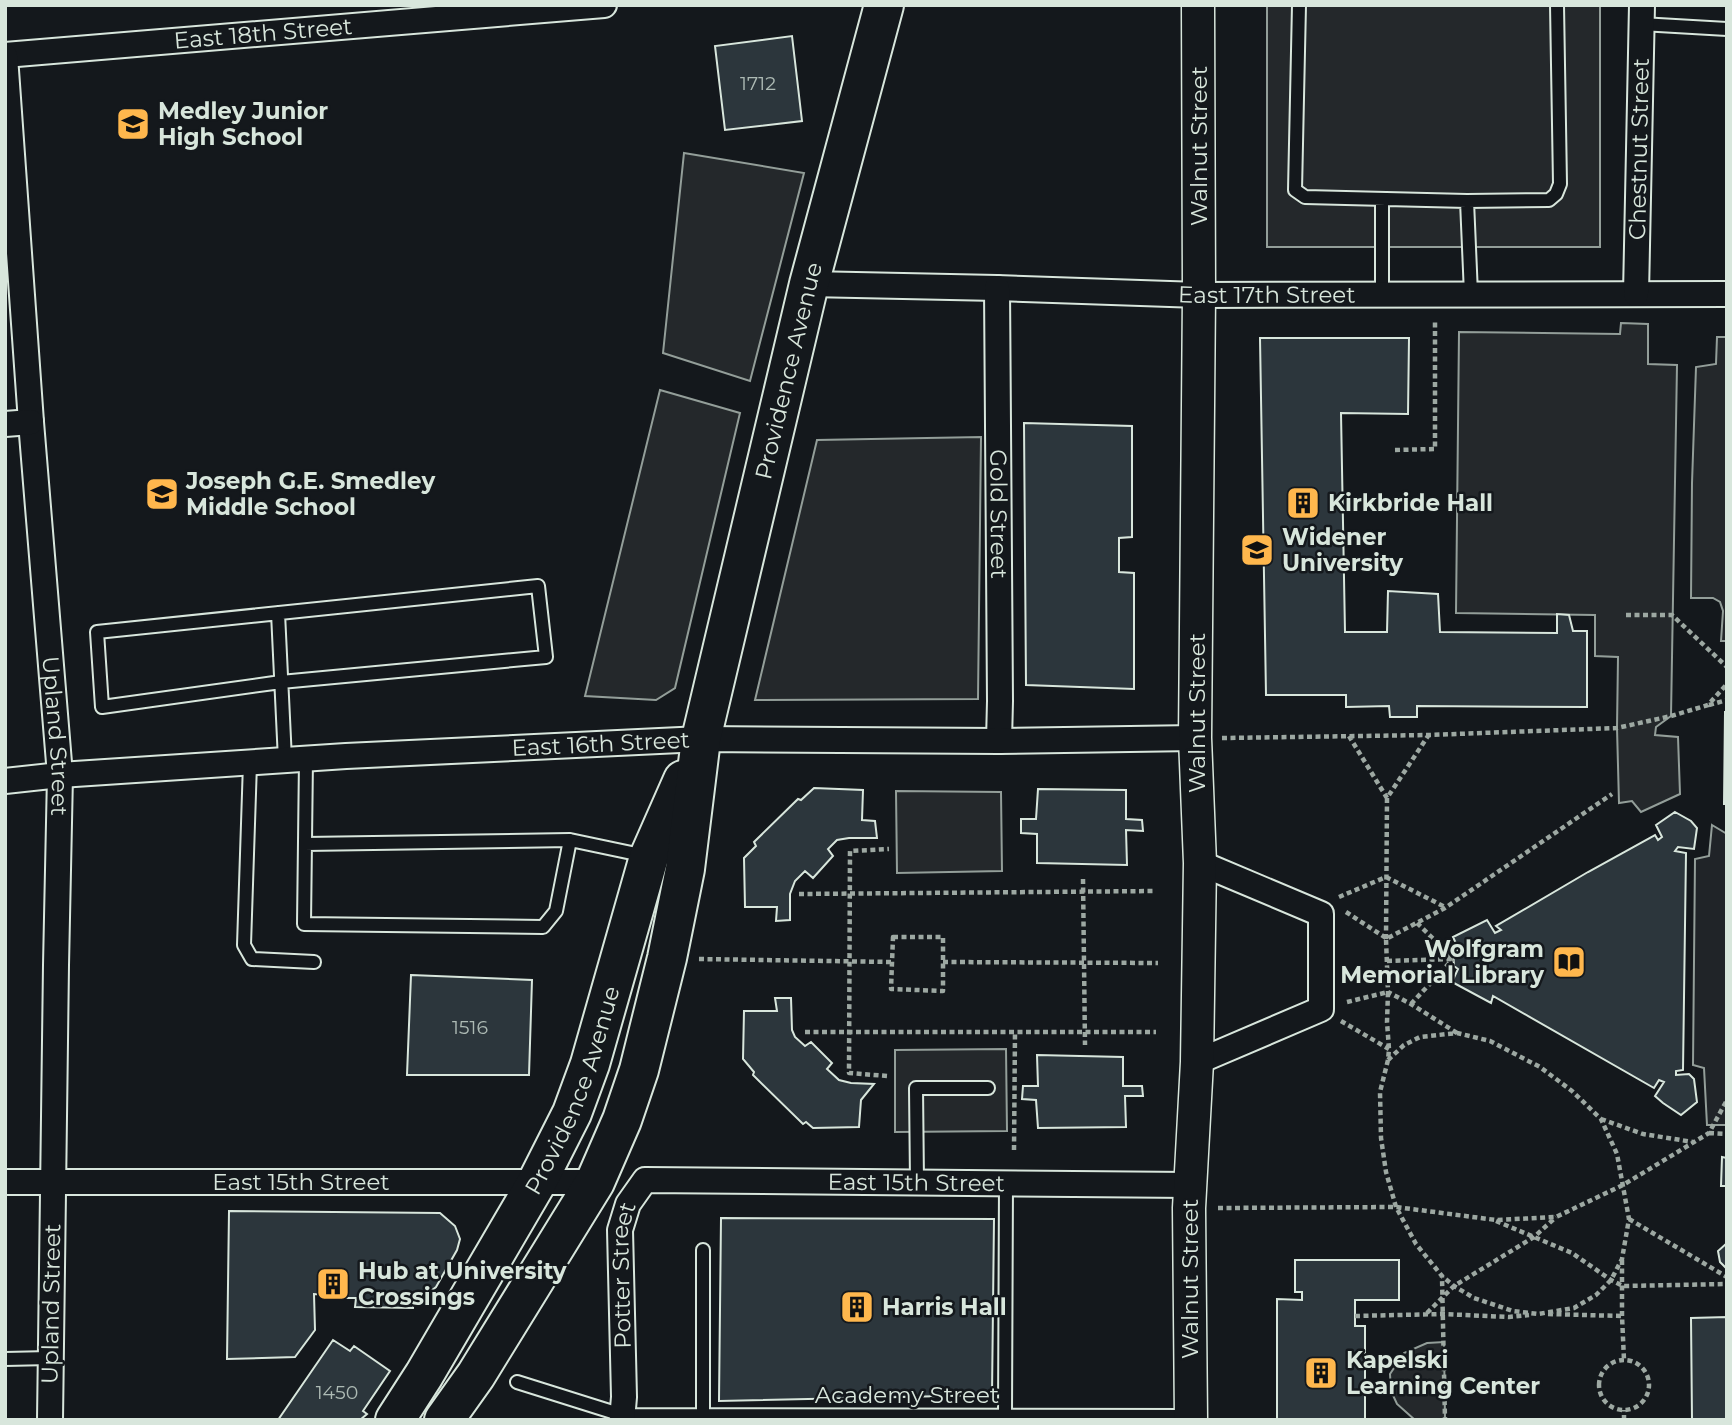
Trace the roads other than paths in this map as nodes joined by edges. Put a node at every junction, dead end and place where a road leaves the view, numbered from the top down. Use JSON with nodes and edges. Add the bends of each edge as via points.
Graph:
{"nodes":[{"id":1,"x":604,"y":5,"type":"edge"},
{"id":2,"x":884,"y":5,"type":"edge"},
{"id":3,"x":1198,"y":5,"type":"edge"},
{"id":4,"x":1299,"y":5,"type":"edge"},
{"id":5,"x":1557,"y":5,"type":"edge"},
{"id":6,"x":558,"y":7,"type":"edge"},
{"id":7,"x":1642,"y":15,"type":"edge"},
{"id":8,"x":1727,"y":29,"type":"edge"},
{"id":9,"x":5,"y":55,"type":"edge"},
{"id":10,"x":1382,"y":199,"type":"junction"},
{"id":11,"x":1467,"y":201,"type":"junction"},
{"id":12,"x":809,"y":284,"type":"junction"},
{"id":13,"x":997,"y":288,"type":"junction"},
{"id":14,"x":1471,"y":294,"type":"junction"},
{"id":15,"x":1636,"y":294,"type":"junction"},
{"id":16,"x":1727,"y":294,"type":"edge"},
{"id":17,"x":1199,"y":295,"type":"junction"},
{"id":18,"x":1382,"y":295,"type":"junction"},
{"id":19,"x":32,"y":422,"type":"junction"},
{"id":20,"x":5,"y":424,"type":"edge"},
{"id":21,"x":278,"y":613,"type":"junction"},
{"id":22,"x":281,"y":682,"type":"junction"},
{"id":23,"x":1195,"y":738,"type":"junction"},
{"id":24,"x":701,"y":739,"type":"junction"},
{"id":25,"x":999,"y":741,"type":"junction"},
{"id":26,"x":296,"y":760,"type":"junction"},
{"id":27,"x":250,"y":763,"type":"junction"},
{"id":28,"x":60,"y":775,"type":"junction"},
{"id":29,"x":5,"y":781,"type":"edge"},
{"id":30,"x":570,"y":840,"type":"junction"},
{"id":31,"x":305,"y":844,"type":"junction"},
{"id":32,"x":649,"y":857,"type":"junction"},
{"id":33,"x":1200,"y":863,"type":"junction"},
{"id":34,"x":314,"y":962,"type":"dead end"},
{"id":35,"x":1197,"y":1062,"type":"junction"},
{"id":36,"x":988,"y":1088,"type":"dead end"},
{"id":37,"x":645,"y":1180,"type":"joint"},
{"id":38,"x":5,"y":1182,"type":"edge"},
{"id":39,"x":537,"y":1182,"type":"junction"},
{"id":40,"x":595,"y":1182,"type":"junction"},
{"id":41,"x":917,"y":1182,"type":"junction"},
{"id":42,"x":53,"y":1183,"type":"junction"},
{"id":43,"x":1006,"y":1183,"type":"junction"},
{"id":44,"x":1189,"y":1196,"type":"junction"},
{"id":45,"x":703,"y":1250,"type":"dead end"},
{"id":46,"x":50,"y":1358,"type":"junction"},
{"id":47,"x":5,"y":1359,"type":"edge"},
{"id":48,"x":517,"y":1382,"type":"dead end"},
{"id":49,"x":703,"y":1415,"type":"junction"},
{"id":50,"x":1004,"y":1416,"type":"junction"},
{"id":51,"x":622,"y":1417,"type":"edge"},
{"id":52,"x":795,"y":1418,"type":"edge"},
{"id":53,"x":1191,"y":1418,"type":"edge"},
{"id":54,"x":50,"y":1420,"type":"edge"},
{"id":55,"x":396,"y":1420,"type":"edge"},
{"id":56,"x":444,"y":1420,"type":"edge"}],
"edges":[{"from":1,"to":6,"type":"street","name":"East 18th Street"},
{"from":2,"to":12,"type":"main road","name":"Providence Avenue"},
{"from":3,"to":17,"type":"street","name":"Walnut Street"},
{"from":4,"to":10,"type":"lane","via":[[1295,190],[1305,197]]},
{"from":5,"to":11,"type":"lane","via":[[1560,184],[1556,194],[1549,200]]},
{"from":6,"to":9,"type":"street","name":"East 18th Street"},
{"from":7,"to":8,"type":"lane"},
{"from":7,"to":15,"type":"street","name":"Chestnut Street"},
{"from":9,"to":19,"type":"street","name":"Upland Street"},
{"from":10,"to":11,"type":"lane"},
{"from":10,"to":18,"type":"lane"},
{"from":11,"to":14,"type":"lane"},
{"from":12,"to":13,"type":"street","name":"East 17th Street"},
{"from":12,"to":24,"type":"main road","name":"Providence Avenue"},
{"from":13,"to":17,"type":"street","name":"East 17th Street"},
{"from":13,"to":25,"type":"street","name":"Gold Street"},
{"from":14,"to":15,"type":"street","name":"East 17th Street"},
{"from":14,"to":18,"type":"street","name":"East 17th Street"},
{"from":15,"to":16,"type":"street","name":"East 17th Street"},
{"from":17,"to":18,"type":"street","name":"East 17th Street"},
{"from":17,"to":23,"type":"street","name":"Walnut Street"},
{"from":19,"to":20,"type":"street"},
{"from":19,"to":28,"type":"street","name":"Upland Street"},
{"from":21,"to":22,"type":"lane"},
{"from":21,"to":22,"type":"lane","via":[[97,632],[102,707]]},
{"from":21,"to":22,"type":"lane","via":[[538,586],[546,657]]},
{"from":22,"to":26,"type":"lane"},
{"from":23,"to":25,"type":"street","name":"East 16th Street"},
{"from":23,"to":33,"type":"street","name":"Walnut Street"},
{"from":24,"to":25,"type":"street","name":"East 16th Street"},
{"from":24,"to":26,"type":"street","name":"East 16th Street"},
{"from":24,"to":32,"type":"main road","name":"Providence Avenue"},
{"from":24,"to":40,"type":"main road","name":"Providence Avenue","via":[[684,869],[651,1025],[622,1121]]},
{"from":26,"to":27,"type":"street","name":"East 16th Street"},
{"from":26,"to":31,"type":"lane"},
{"from":27,"to":28,"type":"street","name":"East 16th Street"},
{"from":27,"to":34,"type":"lane","via":[[244,945],[252,959]]},
{"from":28,"to":29,"type":"street","name":"East 16th Street"},
{"from":28,"to":42,"type":"street","name":"Upland Street"},
{"from":30,"to":31,"type":"lane"},
{"from":30,"to":31,"type":"lane","via":[[556,911],[543,927],[304,924]]},
{"from":30,"to":32,"type":"lane"},
{"from":32,"to":39,"type":"main road","name":"Providence Avenue","via":[[590,1064],[572,1113]]},
{"from":33,"to":35,"type":"street","name":"Walnut Street"},
{"from":33,"to":35,"type":"street","via":[[1325,908],[1321,1009]]},
{"from":35,"to":44,"type":"street","name":"Walnut Street"},
{"from":36,"to":41,"type":"lane","via":[[916,1088]]},
{"from":37,"to":41,"type":"street","name":"East 15th Street"},
{"from":37,"to":51,"type":"street","name":"Potter Street","via":[[628,1204],[620,1230]]},
{"from":38,"to":42,"type":"street","name":"East 15th Street"},
{"from":39,"to":40,"type":"street","name":"East 15th Street"},
{"from":39,"to":42,"type":"street","name":"East 15th Street"},
{"from":39,"to":55,"type":"main road","name":"Providence Avenue"},
{"from":40,"to":56,"type":"main road","name":"Providence Avenue"},
{"from":41,"to":43,"type":"street","name":"East 15th Street"},
{"from":42,"to":46,"type":"street","name":"Upland Street"},
{"from":43,"to":44,"type":"street","name":"East 15th Street"},
{"from":43,"to":50,"type":"lane"},
{"from":44,"to":53,"type":"street","name":"Walnut Street"},
{"from":45,"to":49,"type":"lane"},
{"from":46,"to":47,"type":"lane"},
{"from":46,"to":54,"type":"street","name":"Upland Street"},
{"from":48,"to":51,"type":"lane","name":"Academy Street"},
{"from":49,"to":51,"type":"lane","name":"Academy Street"},
{"from":49,"to":52,"type":"lane","name":"Academy Street"},
{"from":50,"to":52,"type":"lane","name":"Academy Street"},
{"from":50,"to":53,"type":"lane","name":"Academy Street"}]}
